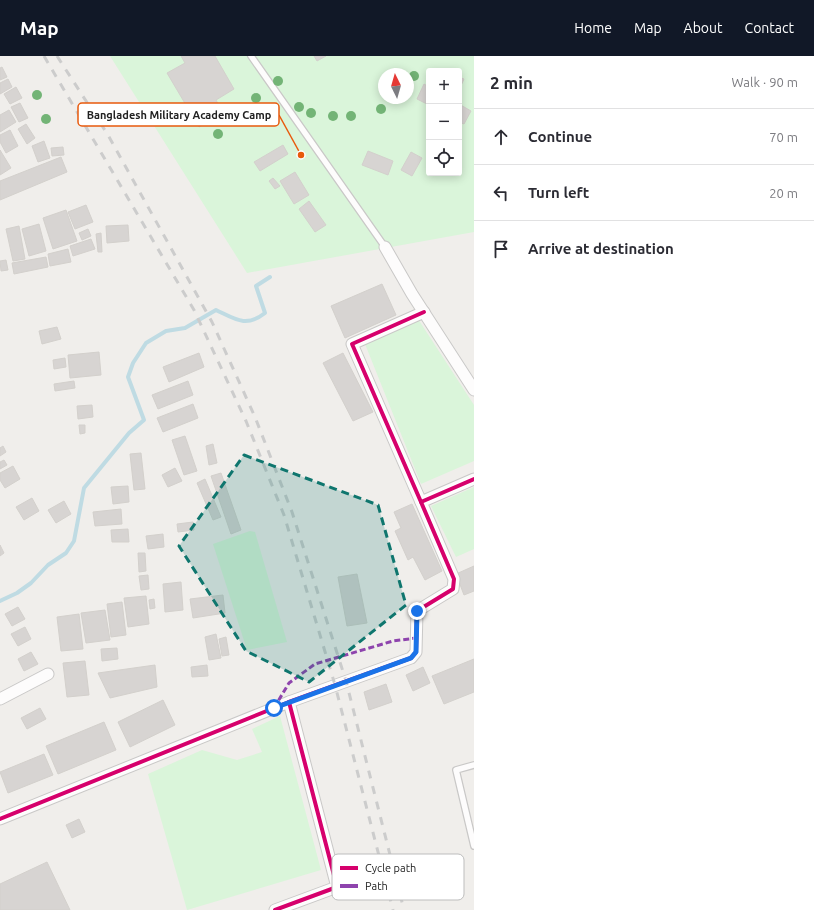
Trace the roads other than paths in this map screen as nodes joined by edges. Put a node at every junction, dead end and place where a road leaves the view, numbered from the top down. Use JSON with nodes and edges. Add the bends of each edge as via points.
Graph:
{"nodes":[{"id":1,"x":251,"y":56,"type":"edge"},
{"id":2,"x":385,"y":246,"type":"joint"},
{"id":3,"x":424,"y":312,"type":"junction"},
{"id":4,"x":474,"y":390,"type":"edge"},
{"id":5,"x":474,"y":479,"type":"edge"},
{"id":6,"x":420,"y":502,"type":"junction"},
{"id":7,"x":48,"y":674,"type":"dead end"},
{"id":8,"x":0,"y":699,"type":"edge"},
{"id":9,"x":289,"y":702,"type":"junction"},
{"id":10,"x":474,"y":765,"type":"edge"},
{"id":11,"x":0,"y":819,"type":"edge"},
{"id":12,"x":474,"y":846,"type":"edge"},
{"id":13,"x":332,"y":868,"type":"edge"},
{"id":14,"x":332,"y":889,"type":"edge"},
{"id":15,"x":275,"y":910,"type":"edge"}],
"edges":[{"from":1,"to":2,"type":"lane"},
{"from":2,"to":3,"type":"street"},
{"from":3,"to":4,"type":"street"},
{"from":3,"to":6,"type":"street","via":[[352,344]]},
{"from":5,"to":6,"type":"street"},
{"from":6,"to":9,"type":"street","via":[[454,579],[453,589],[417,611],[416,652],[411,658]]},
{"from":7,"to":8,"type":"street"},
{"from":9,"to":11,"type":"street"},
{"from":9,"to":13,"type":"street"},
{"from":10,"to":12,"type":"lane","via":[[456,770]]},
{"from":14,"to":15,"type":"street"}]}
